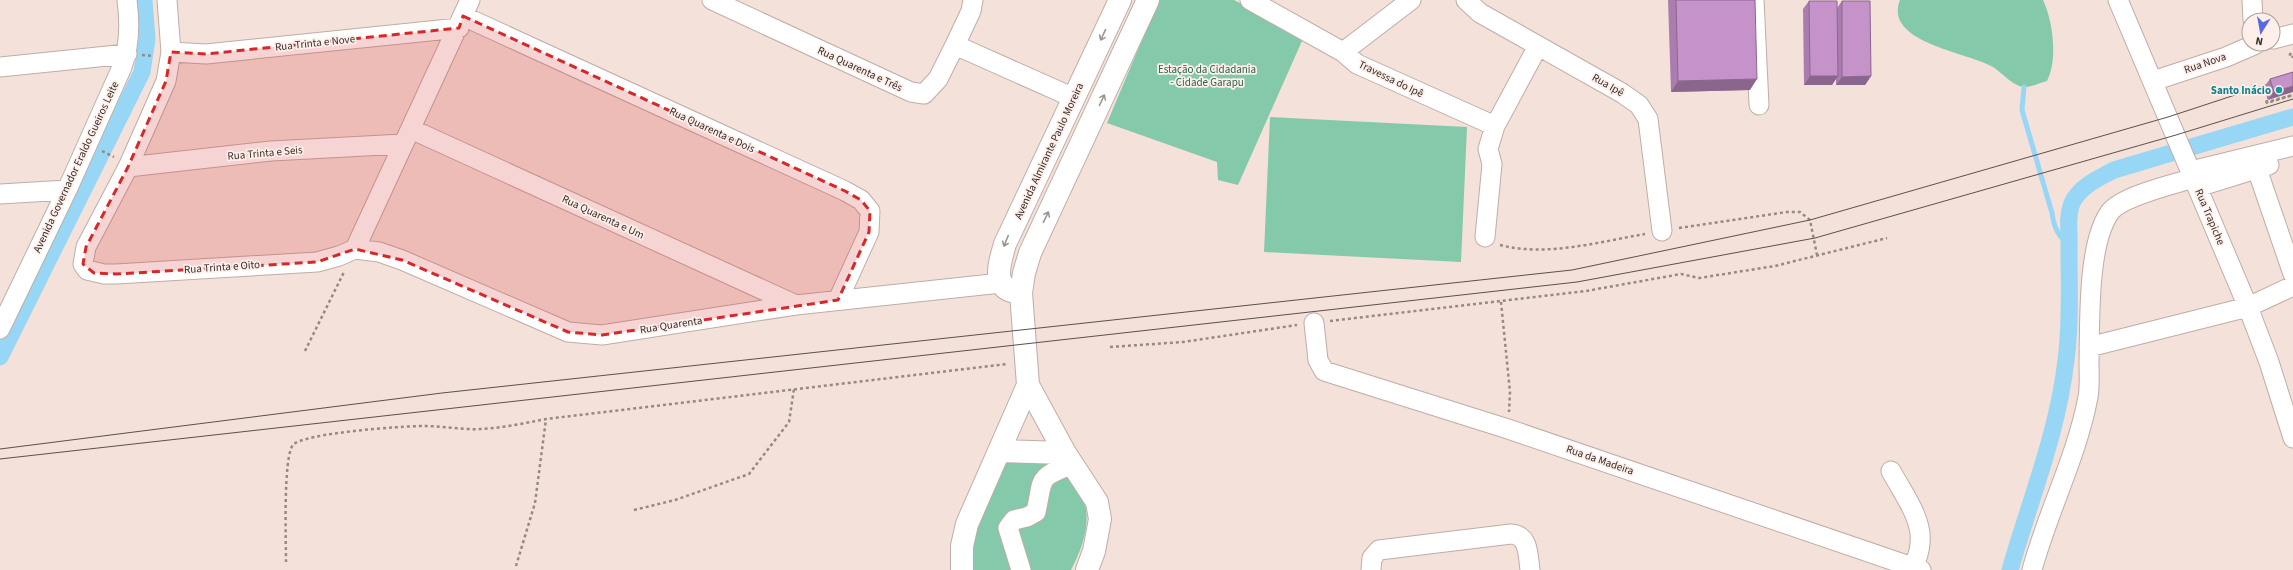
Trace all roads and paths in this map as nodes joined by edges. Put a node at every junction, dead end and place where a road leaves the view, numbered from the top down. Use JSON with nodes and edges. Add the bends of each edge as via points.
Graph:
{"nodes":[{"id":1,"x":127,"y":0,"type":"edge"},
{"id":2,"x":168,"y":0,"type":"edge"},
{"id":3,"x":712,"y":0,"type":"edge"},
{"id":4,"x":973,"y":0,"type":"edge"},
{"id":5,"x":1120,"y":0,"type":"edge"},
{"id":6,"x":1148,"y":0,"type":"edge"},
{"id":7,"x":1250,"y":0,"type":"edge"},
{"id":8,"x":1411,"y":0,"type":"edge"},
{"id":9,"x":1466,"y":0,"type":"edge"},
{"id":10,"x":1754,"y":0,"type":"edge"},
{"id":11,"x":2118,"y":0,"type":"edge"},
{"id":12,"x":2252,"y":0,"type":"edge"},
{"id":13,"x":2253,"y":12,"type":"edge"},
{"id":14,"x":464,"y":14,"type":"edge"},
{"id":15,"x":2293,"y":34,"type":"edge"},
{"id":16,"x":2281,"y":37,"type":"edge"},
{"id":17,"x":955,"y":45,"type":"junction"},
{"id":18,"x":1538,"y":46,"type":"junction"},
{"id":19,"x":2241,"y":50,"type":"edge"},
{"id":20,"x":1343,"y":52,"type":"junction"},
{"id":21,"x":2293,"y":52,"type":"edge"},
{"id":22,"x":132,"y":54,"type":"junction"},
{"id":23,"x":164,"y":54,"type":"junction"},
{"id":24,"x":2293,"y":57,"type":"edge"},
{"id":25,"x":1092,"y":59,"type":"junction"},
{"id":26,"x":0,"y":67,"type":"edge"},
{"id":27,"x":1116,"y":70,"type":"junction"},
{"id":28,"x":2152,"y":81,"type":"junction"},
{"id":29,"x":2280,"y":94,"type":"edge"},
{"id":30,"x":2293,"y":95,"type":"edge"},
{"id":31,"x":1074,"y":98,"type":"junction"},
{"id":32,"x":1759,"y":105,"type":"dead end"},
{"id":33,"x":1495,"y":126,"type":"junction"},
{"id":34,"x":407,"y":137,"type":"junction"},
{"id":35,"x":2293,"y":146,"type":"edge"},
{"id":36,"x":99,"y":150,"type":"dead end"},
{"id":37,"x":2293,"y":158,"type":"edge"},
{"id":38,"x":122,"y":163,"type":"junction"},
{"id":39,"x":2257,"y":169,"type":"junction"},
{"id":40,"x":2193,"y":175,"type":"junction"},
{"id":41,"x":67,"y":190,"type":"junction"},
{"id":42,"x":0,"y":194,"type":"edge"},
{"id":43,"x":1662,"y":231,"type":"dead end"},
{"id":44,"x":1485,"y":237,"type":"dead end"},
{"id":45,"x":1887,"y":238,"type":"dead end"},
{"id":46,"x":355,"y":249,"type":"junction"},
{"id":47,"x":2293,"y":274,"type":"edge"},
{"id":48,"x":1001,"y":283,"type":"junction"},
{"id":49,"x":2293,"y":286,"type":"edge"},
{"id":50,"x":1021,"y":293,"type":"junction"},
{"id":51,"x":838,"y":300,"type":"junction"},
{"id":52,"x":1501,"y":302,"type":"junction"},
{"id":53,"x":796,"y":305,"type":"junction"},
{"id":54,"x":2248,"y":307,"type":"junction"},
{"id":55,"x":3,"y":319,"type":"edge"},
{"id":56,"x":1314,"y":323,"type":"junction"},
{"id":57,"x":1110,"y":347,"type":"dead end"},
{"id":58,"x":2089,"y":347,"type":"junction"},
{"id":59,"x":305,"y":351,"type":"dead end"},
{"id":60,"x":1028,"y":362,"type":"junction"},
{"id":61,"x":1028,"y":385,"type":"junction"},
{"id":62,"x":794,"y":389,"type":"junction"},
{"id":63,"x":546,"y":419,"type":"junction"},
{"id":64,"x":1508,"y":429,"type":"junction"},
{"id":65,"x":2293,"y":438,"type":"edge"},
{"id":66,"x":999,"y":451,"type":"junction"},
{"id":67,"x":1069,"y":459,"type":"junction"},
{"id":68,"x":1891,"y":472,"type":"dead end"},
{"id":69,"x":634,"y":510,"type":"dead end"},
{"id":70,"x":286,"y":562,"type":"dead end"},
{"id":71,"x":516,"y":566,"type":"dead end"},
{"id":72,"x":1917,"y":569,"type":"edge"},
{"id":73,"x":962,"y":570,"type":"edge"},
{"id":74,"x":1021,"y":570,"type":"edge"},
{"id":75,"x":1087,"y":570,"type":"edge"},
{"id":76,"x":1371,"y":570,"type":"edge"},
{"id":77,"x":1530,"y":570,"type":"edge"},
{"id":78,"x":2032,"y":570,"type":"edge"}],
"edges":[{"from":1,"to":22,"type":"street","name":"Avenida Governador Eraldo Gueiros Leite"},
{"from":2,"to":23,"type":"street"},
{"from":3,"to":17,"type":"street","name":"Rua Quarenta e Três","via":[[911,92],[924,94],[932,88]]},
{"from":4,"to":17,"type":"street","name":"Rua Quarenta e Três","via":[[971,12]]},
{"from":5,"to":25,"type":"main road","name":"Avenida Almirante Paulo Moreira","one_way":true},
{"from":6,"to":27,"type":"main road"},
{"from":7,"to":20,"type":"street","name":"Travessa do Ipê"},
{"from":8,"to":20,"type":"street"},
{"from":9,"to":18,"type":"street","name":"Rua Ipê","via":[[1480,13]]},
{"from":10,"to":32,"type":"street"},
{"from":11,"to":28,"type":"street","name":"Rua Trapiche"},
{"from":12,"to":13,"type":"street"},
{"from":14,"to":23,"type":"street","name":"Rua Trinta e Nove","via":[[201,55]]},
{"from":14,"to":34,"type":"street"},
{"from":14,"to":51,"type":"street","name":"Rua Quarenta e Dois","via":[[860,200],[870,211],[870,232]]},
{"from":15,"to":16,"type":"street"},
{"from":17,"to":31,"type":"street"},
{"from":18,"to":33,"type":"street"},
{"from":18,"to":43,"type":"street","name":"Rua Ipê","via":[[1622,93],[1639,106],[1648,119]]},
{"from":19,"to":28,"type":"street","name":"Rua Nova"},
{"from":20,"to":33,"type":"street","name":"Travessa do Ipê","via":[[1357,64]]},
{"from":21,"to":24,"type":"path","via":[[2289,55]]},
{"from":22,"to":23,"type":"path"},
{"from":22,"to":26,"type":"street"},
{"from":22,"to":41,"type":"street","name":"Avenida Governador Eraldo Gueiros Leite"},
{"from":23,"to":38,"type":"street","via":[[166,81]]},
{"from":25,"to":27,"type":"main road"},
{"from":25,"to":31,"type":"main road","name":"Avenida Almirante Paulo Moreira"},
{"from":50,"to":27,"type":"main road","one_way":true,"via":[[1030,253]]},
{"from":28,"to":40,"type":"street","name":"Rua Trapiche"},
{"from":29,"to":30,"type":"path","bridge":true,"via":[[2267,98],[2267,102]]},
{"from":31,"to":48,"type":"main road","name":"Avenida Almirante Paulo Moreira","one_way":true,"via":[[1005,244],[998,275]]},
{"from":33,"to":44,"type":"street","via":[[1488,150],[1492,164]]},
{"from":34,"to":38,"type":"street","name":"Rua Trinta e Seis"},
{"from":34,"to":46,"type":"street"},
{"from":34,"to":53,"type":"street","name":"Rua Quarenta e Um"},
{"from":35,"to":40,"type":"street"},
{"from":36,"to":38,"type":"path"},
{"from":37,"to":39,"type":"street"},
{"from":38,"to":46,"type":"street","name":"Rua Trinta e Oito","via":[[86,247],[83,264],[87,270],[116,274],[317,262]]},
{"from":39,"to":40,"type":"street"},
{"from":39,"to":47,"type":"street"},
{"from":40,"to":54,"type":"street","name":"Rua Trapiche"},
{"from":40,"to":58,"type":"street","via":[[2131,198],[2111,211],[2098,235]]},
{"from":41,"to":42,"type":"street"},
{"from":41,"to":55,"type":"street","name":"Avenida Governador Eraldo Gueiros Leite"},
{"from":45,"to":52,"type":"path","via":[[1775,266],[1699,278],[1681,274],[1586,291]]},
{"from":46,"to":53,"type":"street","name":"Rua Quarenta","via":[[379,252],[402,260],[568,332],[602,336]]},
{"from":46,"to":59,"type":"path"},
{"from":48,"to":50,"type":"main road","via":[[1010,292]]},
{"from":48,"to":51,"type":"street","name":"Rua Quarenta"},
{"from":49,"to":54,"type":"street"},
{"from":50,"to":60,"type":"main road"},
{"from":51,"to":53,"type":"street","name":"Rua Quarenta"},
{"from":52,"to":56,"type":"path"},
{"from":52,"to":64,"type":"path","via":[[1510,392]]},
{"from":54,"to":58,"type":"street"},
{"from":54,"to":65,"type":"street","name":"Rua Trapiche"},
{"from":56,"to":57,"type":"path","via":[[1183,342]]},
{"from":56,"to":64,"type":"street","name":"Rua da Madeira","via":[[1318,360],[1324,371]]},
{"from":58,"to":78,"type":"street","via":[[2088,396],[2077,441],[2041,537]]},
{"from":60,"to":61,"type":"main road"},
{"from":60,"to":62,"type":"path"},
{"from":61,"to":66,"type":"main road"},
{"from":61,"to":67,"type":"main road"},
{"from":62,"to":63,"type":"path"},
{"from":62,"to":69,"type":"path","via":[[789,422],[749,474],[675,500]]},
{"from":63,"to":70,"type":"path","via":[[480,429],[424,426],[362,430],[301,439],[292,446],[287,463]]},
{"from":63,"to":71,"type":"path","via":[[535,503]]},
{"from":64,"to":72,"type":"street","name":"Rua da Madeira"},
{"from":66,"to":67,"type":"main road"},
{"from":66,"to":73,"type":"main road","via":[[964,535]]},
{"from":67,"to":74,"type":"street","via":[[1048,474],[1040,484],[1036,512],[1014,520],[1008,528]]},
{"from":67,"to":75,"type":"main road","via":[[1097,502],[1100,519],[1094,551]]},
{"from":68,"to":72,"type":"street","via":[[1917,519],[1920,544]]},
{"from":76,"to":77,"type":"street","via":[[1372,558],[1379,550],[1510,534],[1517,535],[1525,542]]}]}
